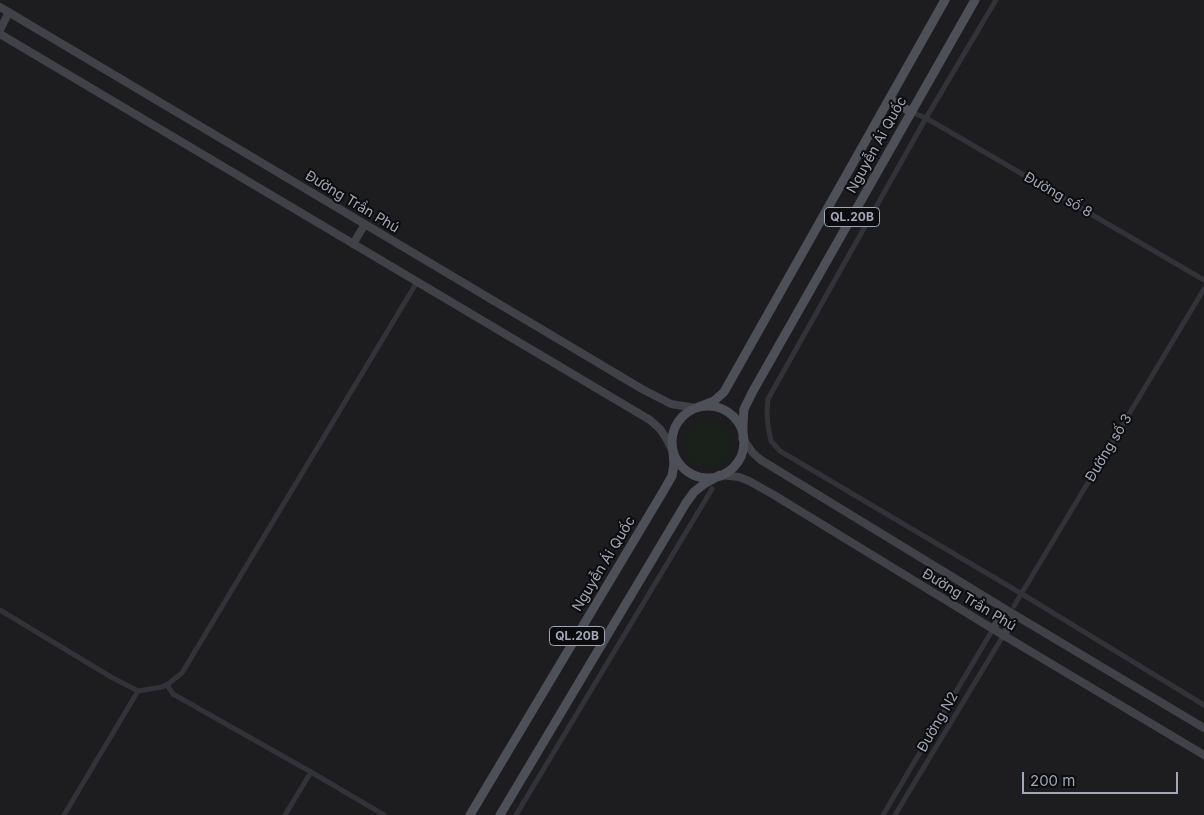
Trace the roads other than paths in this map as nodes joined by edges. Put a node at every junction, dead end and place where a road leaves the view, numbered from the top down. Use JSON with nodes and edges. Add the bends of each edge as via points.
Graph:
{"nodes":[{"id":1,"x":945,"y":0,"type":"edge"},
{"id":2,"x":974,"y":0,"type":"edge"},
{"id":3,"x":996,"y":0,"type":"edge"},
{"id":4,"x":0,"y":7,"type":"edge"},
{"id":5,"x":10,"y":12,"type":"junction"},
{"id":6,"x":0,"y":32,"type":"edge"},
{"id":7,"x":889,"y":99,"type":"junction"},
{"id":8,"x":911,"y":112,"type":"junction"},
{"id":9,"x":926,"y":118,"type":"junction"},
{"id":10,"x":365,"y":224,"type":"junction"},
{"id":11,"x":353,"y":244,"type":"junction"},
{"id":12,"x":1204,"y":280,"type":"edge"},
{"id":13,"x":417,"y":282,"type":"junction"},
{"id":14,"x":1204,"y":289,"type":"edge"},
{"id":15,"x":696,"y":408,"type":"junction"},
{"id":16,"x":743,"y":439,"type":"junction"},
{"id":17,"x":673,"y":452,"type":"junction"},
{"id":18,"x":720,"y":475,"type":"junction"},
{"id":19,"x":712,"y":489,"type":"dead end"},
{"id":20,"x":1022,"y":594,"type":"junction"},
{"id":21,"x":1014,"y":606,"type":"junction"},
{"id":22,"x":1005,"y":609,"type":"junction"},
{"id":23,"x":0,"y":610,"type":"edge"},
{"id":24,"x":1016,"y":616,"type":"junction"},
{"id":25,"x":993,"y":629,"type":"junction"},
{"id":26,"x":1003,"y":636,"type":"junction"},
{"id":27,"x":168,"y":684,"type":"junction"},
{"id":28,"x":138,"y":691,"type":"junction"},
{"id":29,"x":1204,"y":704,"type":"edge"},
{"id":30,"x":1204,"y":728,"type":"edge"},
{"id":31,"x":1204,"y":755,"type":"edge"},
{"id":32,"x":311,"y":772,"type":"junction"},
{"id":33,"x":64,"y":815,"type":"edge"},
{"id":34,"x":285,"y":815,"type":"edge"},
{"id":35,"x":384,"y":815,"type":"edge"},
{"id":36,"x":470,"y":815,"type":"edge"},
{"id":37,"x":500,"y":815,"type":"edge"},
{"id":38,"x":516,"y":815,"type":"edge"},
{"id":39,"x":883,"y":815,"type":"edge"},
{"id":40,"x":896,"y":815,"type":"edge"}],
"edges":[{"from":1,"to":7,"type":"main road","name":"Nguyễn Ái Quốc","number":"QL.20B"},
{"from":2,"to":8,"type":"main road","name":"Nguyễn Ái Quốc","number":"QL.20B"},
{"from":3,"to":9,"type":"street"},
{"from":4,"to":5,"type":"main road","name":"Đường Trần Phú"},
{"from":5,"to":6,"type":"main road"},
{"from":5,"to":10,"type":"main road","name":"Đường Trần Phú"},
{"from":6,"to":11,"type":"main road"},
{"from":7,"to":8,"type":"main road"},
{"from":7,"to":15,"type":"main road","name":"Nguyễn Ái Quốc","number":"QL.20B","via":[[724,392],[714,401]]},
{"from":8,"to":9,"type":"street","name":"Đường số 8"},
{"from":8,"to":16,"type":"main road","name":"Nguyễn Ái Quốc","number":"QL.20B","via":[[744,409]]},
{"from":9,"to":12,"type":"street","name":"Đường số 8"},
{"from":9,"to":20,"type":"street","via":[[768,399],[771,442],[780,451]]},
{"from":10,"to":11,"type":"main road"},
{"from":10,"to":15,"type":"main road","name":"Đường Trần Phú","via":[[649,393],[671,404]]},
{"from":11,"to":13,"type":"main road"},
{"from":13,"to":17,"type":"main road","via":[[650,420],[660,429]]},
{"from":13,"to":27,"type":"street","via":[[182,673]]},
{"from":14,"to":20,"type":"street","name":"Đường số 3"},
{"from":15,"to":16,"type":"main road","via":[[712,406],[728,412],[741,428]]},
{"from":15,"to":17,"type":"main road","via":[[678,420],[672,441]]},
{"from":16,"to":18,"type":"main road","via":[[738,461]]},
{"from":16,"to":22,"type":"main road","name":"Đường Trần Phú","via":[[761,460]]},
{"from":17,"to":18,"type":"main road","via":[[678,463],[697,476]]},
{"from":17,"to":36,"type":"main road","name":"Nguyễn Ái Quốc","number":"QL.20B","via":[[672,476]]},
{"from":18,"to":25,"type":"main road","name":"Đường Trần Phú","via":[[739,477],[765,490]]},
{"from":18,"to":37,"type":"main road","number":"QL.20B","via":[[694,492],[686,503]]},
{"from":19,"to":38,"type":"street"},
{"from":20,"to":21,"type":"street","name":"Đường số 3"},
{"from":20,"to":29,"type":"street"},
{"from":21,"to":22,"type":"street"},
{"from":21,"to":24,"type":"street"},
{"from":22,"to":24,"type":"main road","name":"Đường Trần Phú"},
{"from":22,"to":25,"type":"main road"},
{"from":23,"to":28,"type":"street"},
{"from":24,"to":26,"type":"main road"},
{"from":24,"to":30,"type":"main road","name":"Đường Trần Phú"},
{"from":25,"to":26,"type":"main road","name":"Đường Trần Phú"},
{"from":25,"to":39,"type":"street","name":"Đường N2"},
{"from":26,"to":31,"type":"main road","name":"Đường Trần Phú"},
{"from":26,"to":40,"type":"street","name":"Đường N2"},
{"from":27,"to":28,"type":"street"},
{"from":27,"to":32,"type":"street","via":[[173,694]]},
{"from":28,"to":33,"type":"street"},
{"from":32,"to":34,"type":"street"},
{"from":32,"to":35,"type":"street"}]}
